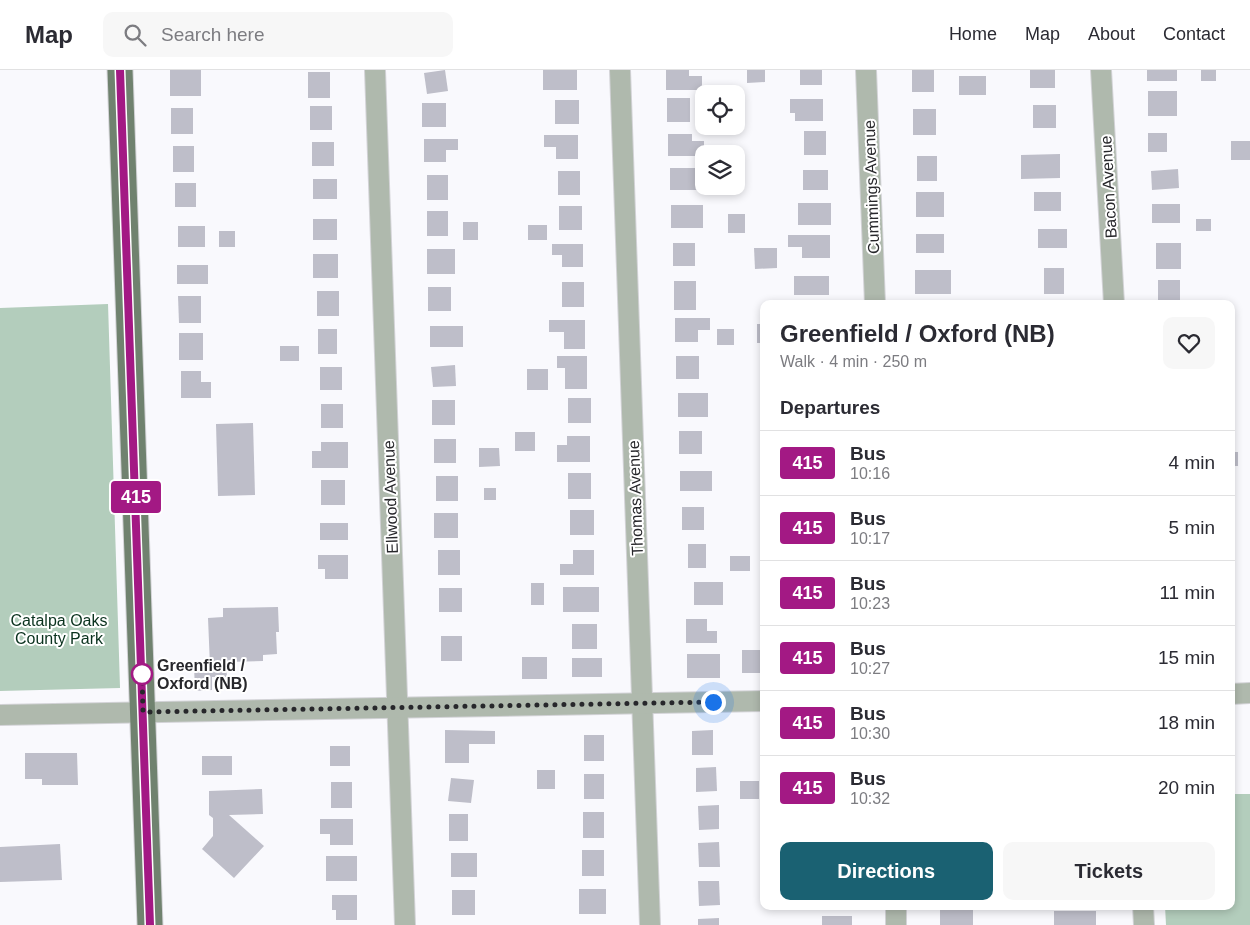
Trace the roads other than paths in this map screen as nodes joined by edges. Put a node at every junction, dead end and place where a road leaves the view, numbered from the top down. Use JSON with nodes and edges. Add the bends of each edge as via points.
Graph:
{"nodes":[{"id":1,"x":120,"y":70,"type":"edge"},
{"id":2,"x":375,"y":70,"type":"edge"},
{"id":3,"x":620,"y":70,"type":"edge"},
{"id":4,"x":866,"y":70,"type":"edge"},
{"id":5,"x":1101,"y":70,"type":"edge"},
{"id":6,"x":875,"y":300,"type":"edge"},
{"id":7,"x":1114,"y":300,"type":"edge"},
{"id":8,"x":1250,"y":693,"type":"edge"},
{"id":9,"x":1235,"y":694,"type":"edge"},
{"id":10,"x":760,"y":701,"type":"edge"},
{"id":11,"x":642,"y":703,"type":"junction"},
{"id":12,"x":397,"y":707,"type":"junction"},
{"id":13,"x":143,"y":712,"type":"junction"},
{"id":14,"x":0,"y":715,"type":"edge"},
{"id":15,"x":896,"y":910,"type":"edge"},
{"id":16,"x":1143,"y":910,"type":"edge"},
{"id":17,"x":150,"y":925,"type":"edge"},
{"id":18,"x":405,"y":925,"type":"edge"},
{"id":19,"x":650,"y":925,"type":"edge"},
{"id":20,"x":896,"y":925,"type":"edge"},
{"id":21,"x":1144,"y":925,"type":"edge"}],
"edges":[{"from":1,"to":13,"type":"main road"},
{"from":2,"to":12,"type":"street","name":"Ellwood Avenue"},
{"from":3,"to":11,"type":"street","name":"Thomas Avenue"},
{"from":4,"to":6,"type":"street","name":"Cummings Avenue"},
{"from":5,"to":7,"type":"street","name":"Bacon Avenue"},
{"from":8,"to":9,"type":"street"},
{"from":10,"to":11,"type":"street"},
{"from":11,"to":12,"type":"street"},
{"from":11,"to":19,"type":"street","name":"Thomas Avenue"},
{"from":12,"to":13,"type":"street"},
{"from":12,"to":18,"type":"street","name":"Ellwood Avenue"},
{"from":13,"to":14,"type":"street"},
{"from":13,"to":17,"type":"main road"},
{"from":15,"to":20,"type":"street"},
{"from":16,"to":21,"type":"street"}]}
